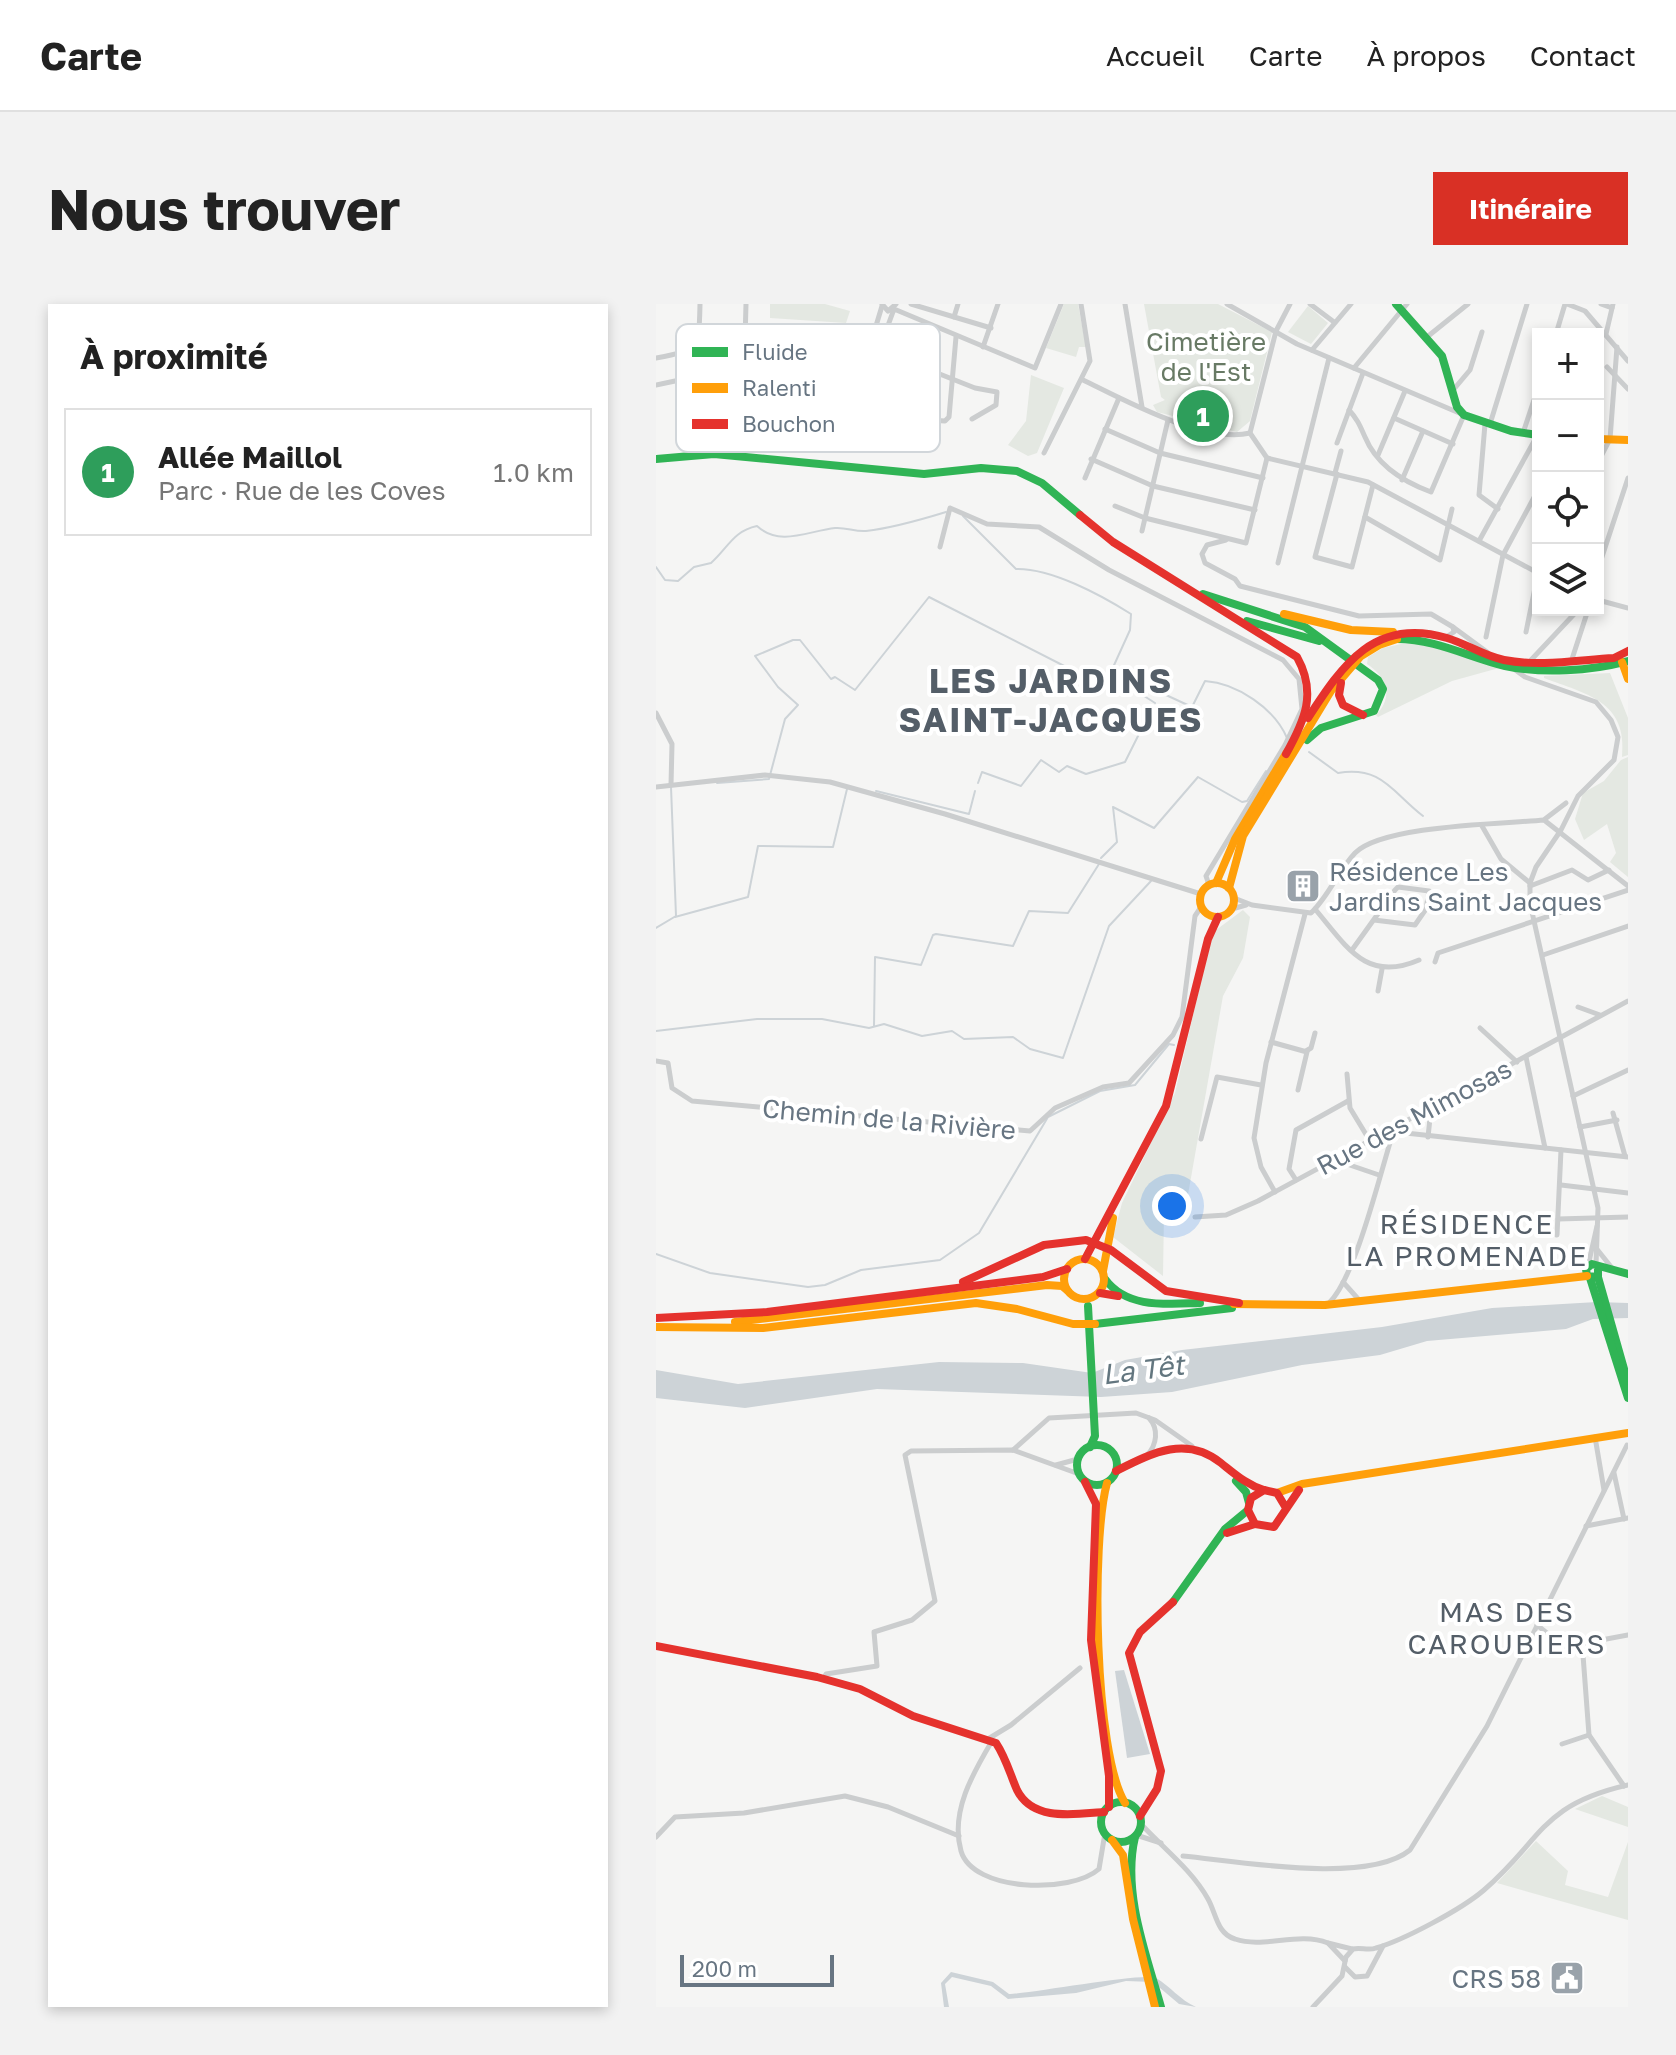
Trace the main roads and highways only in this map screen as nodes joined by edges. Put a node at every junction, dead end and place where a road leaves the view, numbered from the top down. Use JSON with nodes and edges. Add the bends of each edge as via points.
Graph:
{"nodes":[{"id":1,"x":1401,"y":306,"type":"edge"},
{"id":2,"x":1532,"y":434,"type":"edge"},
{"id":3,"x":1604,"y":439,"type":"edge"},
{"id":4,"x":1628,"y":440,"type":"edge"},
{"id":5,"x":656,"y":459,"type":"edge"},
{"id":6,"x":1176,"y":580,"type":"junction"},
{"id":7,"x":1253,"y":609,"type":"junction"},
{"id":8,"x":1233,"y":616,"type":"junction"},
{"id":9,"x":1403,"y":632,"type":"junction"},
{"id":10,"x":1364,"y":650,"type":"junction"},
{"id":11,"x":1340,"y":651,"type":"junction"},
{"id":12,"x":1625,"y":658,"type":"edge"},
{"id":13,"x":1572,"y":659,"type":"junction"},
{"id":14,"x":1530,"y":664,"type":"junction"},
{"id":15,"x":1507,"y":666,"type":"junction"},
{"id":16,"x":1344,"y":669,"type":"junction"},
{"id":17,"x":1628,"y":679,"type":"edge"},
{"id":18,"x":1365,"y":715,"type":"junction"},
{"id":19,"x":1287,"y":759,"type":"junction"},
{"id":20,"x":1212,"y":884,"type":"junction"},
{"id":21,"x":1229,"y":888,"type":"junction"},
{"id":22,"x":1203,"y":910,"type":"junction"},
{"id":23,"x":1218,"y":917,"type":"junction"},
{"id":24,"x":1208,"y":939,"type":"junction"},
{"id":25,"x":1104,"y":1235,"type":"junction"},
{"id":26,"x":1089,"y":1255,"type":"junction"},
{"id":27,"x":1067,"y":1269,"type":"junction"},
{"id":28,"x":1593,"y":1274,"type":"junction"},
{"id":29,"x":1104,"y":1275,"type":"junction"},
{"id":30,"x":1628,"y":1275,"type":"edge"},
{"id":31,"x":930,"y":1290,"type":"junction"},
{"id":32,"x":1068,"y":1291,"type":"junction"},
{"id":33,"x":1397,"y":1298,"type":"junction"},
{"id":34,"x":1092,"y":1302,"type":"junction"},
{"id":35,"x":1235,"y":1306,"type":"junction"},
{"id":36,"x":656,"y":1318,"type":"edge"},
{"id":37,"x":656,"y":1326,"type":"edge"},
{"id":38,"x":1625,"y":1378,"type":"edge"},
{"id":39,"x":1628,"y":1398,"type":"edge"},
{"id":40,"x":1628,"y":1433,"type":"edge"},
{"id":41,"x":1095,"y":1436,"type":"junction"},
{"id":42,"x":1090,"y":1447,"type":"junction"},
{"id":43,"x":1104,"y":1447,"type":"junction"},
{"id":44,"x":1197,"y":1448,"type":"junction"},
{"id":45,"x":1115,"y":1456,"type":"junction"},
{"id":46,"x":1142,"y":1460,"type":"junction"},
{"id":47,"x":1116,"y":1471,"type":"junction"},
{"id":48,"x":1085,"y":1482,"type":"junction"},
{"id":49,"x":1107,"y":1483,"type":"junction"},
{"id":50,"x":1311,"y":1483,"type":"junction"},
{"id":51,"x":1264,"y":1490,"type":"junction"},
{"id":52,"x":1277,"y":1493,"type":"junction"},
{"id":53,"x":1248,"y":1506,"type":"junction"},
{"id":54,"x":1286,"y":1508,"type":"junction"},
{"id":55,"x":1255,"y":1524,"type":"junction"},
{"id":56,"x":1218,"y":1539,"type":"junction"},
{"id":57,"x":656,"y":1646,"type":"edge"},
{"id":58,"x":1153,"y":1744,"type":"junction"},
{"id":59,"x":1128,"y":1804,"type":"junction"},
{"id":60,"x":1105,"y":1814,"type":"junction"},
{"id":61,"x":1141,"y":1820,"type":"junction"},
{"id":62,"x":1135,"y":1836,"type":"junction"},
{"id":63,"x":1107,"y":1838,"type":"junction"},
{"id":64,"x":1148,"y":1968,"type":"junction"},
{"id":65,"x":1158,"y":2007,"type":"edge"}],
"edges":[{"from":1,"to":2,"type":"main road","via":[[1442,356],[1464,415]]},
{"from":3,"to":4,"type":"main road"},
{"from":5,"to":6,"type":"main road","via":[[714,454],[924,474],[981,468],[1017,471],[1042,483],[1113,542]]},
{"from":6,"to":7,"type":"main road","via":[[1215,599]]},
{"from":6,"to":8,"type":"main road"},
{"from":7,"to":9,"type":"main road","via":[[1351,630]]},
{"from":7,"to":11,"type":"main road","via":[[1286,618]]},
{"from":8,"to":11,"type":"main road","via":[[1301,634]]},
{"from":8,"to":19,"type":"main road","via":[[1282,644],[1307,671],[1311,700]]},
{"from":9,"to":10,"type":"main road"},
{"from":9,"to":14,"type":"main road","via":[[1446,637]]},
{"from":10,"to":15,"type":"main road","via":[[1397,640],[1430,639]]},
{"from":10,"to":16,"type":"main road"},
{"from":11,"to":18,"type":"main road","via":[[1383,689],[1379,704]]},
{"from":12,"to":13,"type":"main road"},
{"from":12,"to":14,"type":"main road"},
{"from":12,"to":17,"type":"main road"},
{"from":13,"to":14,"type":"main road"},
{"from":13,"to":15,"type":"main road"},
{"from":14,"to":15,"type":"main road"},
{"from":16,"to":18,"type":"main road","via":[[1339,697],[1350,712]]},
{"from":16,"to":19,"type":"main road"},
{"from":18,"to":19,"type":"main road","via":[[1321,728]]},
{"from":19,"to":20,"type":"main road"},
{"from":19,"to":21,"type":"main road","via":[[1242,840]]},
{"from":20,"to":21,"type":"main road"},
{"from":20,"to":22,"type":"main road","via":[[1201,894]]},
{"from":21,"to":23,"type":"main road","via":[[1232,909]]},
{"from":22,"to":23,"type":"main road"},
{"from":22,"to":24,"type":"main road"},
{"from":23,"to":24,"type":"main road"},
{"from":24,"to":25,"type":"main road","via":[[1171,1093]]},
{"from":25,"to":26,"type":"main road"},
{"from":25,"to":29,"type":"main road"},
{"from":26,"to":27,"type":"main road"},
{"from":26,"to":29,"type":"main road"},
{"from":27,"to":31,"type":"main road","via":[[1043,1277]]},
{"from":27,"to":32,"type":"main road"},
{"from":28,"to":30,"type":"main road"},
{"from":28,"to":33,"type":"main road"},
{"from":28,"to":38,"type":"main road"},
{"from":29,"to":34,"type":"main road"},
{"from":29,"to":35,"type":"main road","via":[[1110,1288],[1141,1300]]},
{"from":31,"to":35,"type":"main road","via":[[984,1275],[1043,1246],[1073,1239],[1101,1244],[1171,1293]]},
{"from":31,"to":36,"type":"main road","via":[[767,1312]]},
{"from":32,"to":34,"type":"main road"},
{"from":32,"to":37,"type":"main road","via":[[1047,1285],[791,1318]]},
{"from":33,"to":35,"type":"main road"},
{"from":33,"to":35,"type":"main road","via":[[1311,1309]]},
{"from":34,"to":35,"type":"main road"},
{"from":34,"to":41,"type":"main road"},
{"from":35,"to":37,"type":"main road","via":[[1092,1324],[976,1303],[763,1328]]},
{"from":38,"to":39,"type":"main road"},
{"from":40,"to":50,"type":"main road"},
{"from":41,"to":42,"type":"main road"},
{"from":41,"to":43,"type":"main road"},
{"from":42,"to":43,"type":"main road"},
{"from":42,"to":48,"type":"main road","via":[[1078,1459]]},
{"from":43,"to":45,"type":"main road"},
{"from":44,"to":46,"type":"main road","via":[[1173,1445]]},
{"from":44,"to":51,"type":"main road","via":[[1251,1487]]},
{"from":44,"to":53,"type":"main road","via":[[1242,1487]]},
{"from":45,"to":46,"type":"main road"},
{"from":45,"to":47,"type":"main road"},
{"from":46,"to":47,"type":"main road"},
{"from":47,"to":49,"type":"main road"},
{"from":48,"to":49,"type":"main road"},
{"from":48,"to":60,"type":"main road","via":[[1096,1504],[1091,1640],[1109,1776]]},
{"from":49,"to":59,"type":"main road","via":[[1101,1504],[1097,1647],[1117,1789]]},
{"from":50,"to":52,"type":"main road"},
{"from":50,"to":54,"type":"main road","via":[[1294,1493]]},
{"from":51,"to":52,"type":"main road"},
{"from":51,"to":53,"type":"main road"},
{"from":52,"to":54,"type":"main road"},
{"from":53,"to":55,"type":"main road"},
{"from":53,"to":56,"type":"main road"},
{"from":54,"to":55,"type":"main road","via":[[1274,1527]]},
{"from":55,"to":56,"type":"main road"},
{"from":56,"to":58,"type":"main road","via":[[1169,1607],[1140,1632],[1129,1653]]},
{"from":57,"to":60,"type":"main road","via":[[824,1678],[882,1697],[913,1716],[992,1741],[1009,1763],[1018,1793],[1034,1809],[1048,1814]]},
{"from":58,"to":59,"type":"main road","via":[[1154,1787],[1142,1801]]},
{"from":58,"to":61,"type":"main road","via":[[1160,1779]]},
{"from":59,"to":60,"type":"main road"},
{"from":59,"to":61,"type":"main road"},
{"from":60,"to":63,"type":"main road"},
{"from":61,"to":62,"type":"main road"},
{"from":62,"to":63,"type":"main road","via":[[1124,1842]]},
{"from":62,"to":64,"type":"main road","via":[[1130,1864]]},
{"from":63,"to":64,"type":"main road","via":[[1123,1855],[1133,1919]]},
{"from":64,"to":65,"type":"main road"}]}
